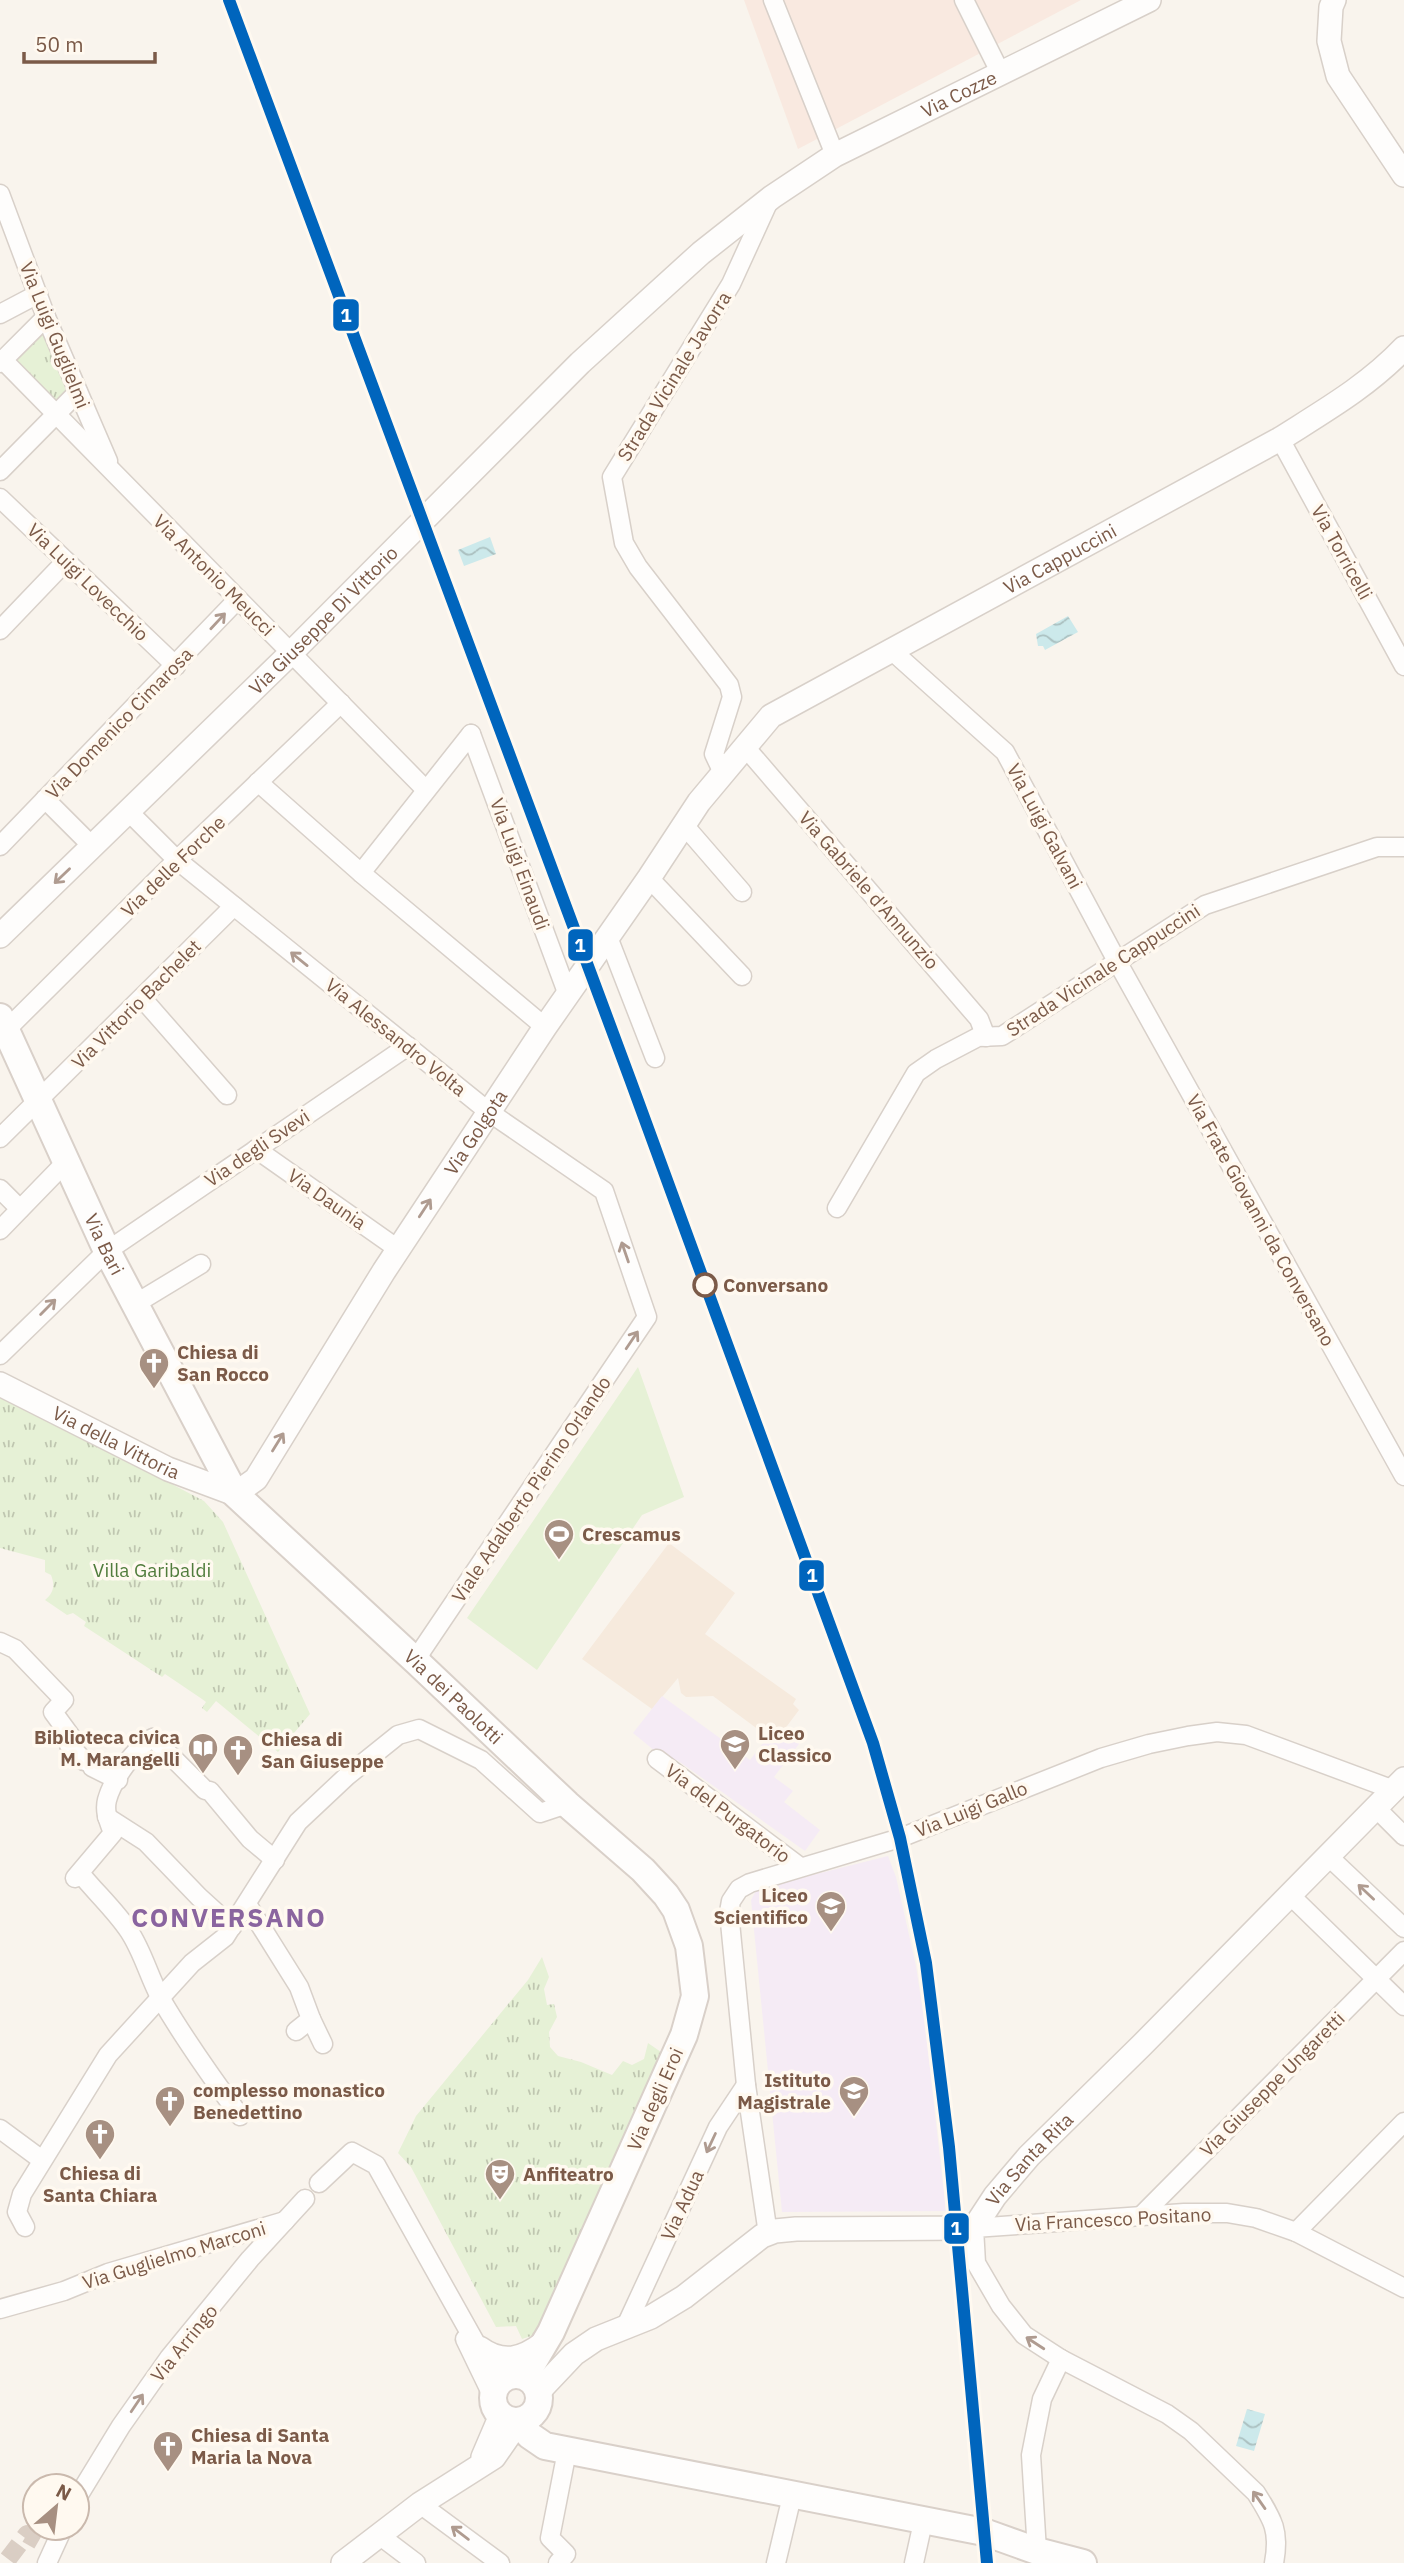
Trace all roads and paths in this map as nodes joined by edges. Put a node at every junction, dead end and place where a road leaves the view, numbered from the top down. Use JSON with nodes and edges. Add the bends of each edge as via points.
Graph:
{"nodes":[{"id":1,"x":772,"y":0,"type":"edge"},
{"id":2,"x":964,"y":0,"type":"edge"},
{"id":3,"x":1149,"y":0,"type":"edge"},
{"id":4,"x":1334,"y":0,"type":"edge"},
{"id":5,"x":1000,"y":72,"type":"junction"},
{"id":6,"x":835,"y":155,"type":"junction"},
{"id":7,"x":1404,"y":175,"type":"edge"},
{"id":8,"x":772,"y":197,"type":"junction"},
{"id":9,"x":1,"y":198,"type":"edge"},
{"id":10,"x":38,"y":294,"type":"junction"},
{"id":11,"x":0,"y":314,"type":"edge"},
{"id":12,"x":46,"y":317,"type":"junction"},
{"id":13,"x":1404,"y":348,"type":"edge"},
{"id":14,"x":1,"y":362,"type":"edge"},
{"id":15,"x":78,"y":392,"type":"junction"},
{"id":16,"x":56,"y":414,"type":"junction"},
{"id":17,"x":1280,"y":439,"type":"junction"},
{"id":18,"x":0,"y":471,"type":"edge"},
{"id":19,"x":114,"y":474,"type":"junction"},
{"id":20,"x":0,"y":498,"type":"edge"},
{"id":21,"x":66,"y":561,"type":"junction"},
{"id":22,"x":238,"y":599,"type":"junction"},
{"id":23,"x":0,"y":630,"type":"edge"},
{"id":24,"x":890,"y":649,"type":"junction"},
{"id":25,"x":291,"y":653,"type":"junction"},
{"id":26,"x":176,"y":666,"type":"junction"},
{"id":27,"x":1404,"y":666,"type":"edge"},
{"id":28,"x":341,"y":703,"type":"junction"},
{"id":29,"x":746,"y":748,"type":"junction"},
{"id":30,"x":724,"y":775,"type":"junction"},
{"id":31,"x":258,"y":782,"type":"junction"},
{"id":32,"x":426,"y":790,"type":"junction"},
{"id":33,"x":45,"y":799,"type":"junction"},
{"id":34,"x":128,"y":811,"type":"junction"},
{"id":35,"x":684,"y":825,"type":"junction"},
{"id":36,"x":0,"y":846,"type":"edge"},
{"id":37,"x":92,"y":846,"type":"junction"},
{"id":38,"x":1404,"y":847,"type":"edge"},
{"id":39,"x":177,"y":860,"type":"junction"},
{"id":40,"x":361,"y":873,"type":"junction"},
{"id":41,"x":649,"y":878,"type":"junction"},
{"id":42,"x":742,"y":892,"type":"dead end"},
{"id":43,"x":234,"y":906,"type":"junction"},
{"id":44,"x":0,"y":936,"type":"edge"},
{"id":45,"x":608,"y":937,"type":"junction"},
{"id":46,"x":1118,"y":963,"type":"junction"},
{"id":47,"x":742,"y":976,"type":"dead end"},
{"id":48,"x":568,"y":995,"type":"junction"},
{"id":49,"x":142,"y":999,"type":"junction"},
{"id":50,"x":545,"y":1027,"type":"junction"},
{"id":51,"x":2,"y":1028,"type":"edge"},
{"id":52,"x":986,"y":1037,"type":"junction"},
{"id":53,"x":408,"y":1046,"type":"junction"},
{"id":54,"x":655,"y":1058,"type":"dead end"},
{"id":55,"x":227,"y":1095,"type":"dead end"},
{"id":56,"x":38,"y":1101,"type":"junction"},
{"id":57,"x":489,"y":1112,"type":"junction"},
{"id":58,"x":0,"y":1138,"type":"edge"},
{"id":59,"x":256,"y":1149,"type":"junction"},
{"id":60,"x":66,"y":1162,"type":"junction"},
{"id":61,"x":0,"y":1189,"type":"edge"},
{"id":62,"x":837,"y":1208,"type":"dead end"},
{"id":63,"x":20,"y":1209,"type":"junction"},
{"id":64,"x":0,"y":1230,"type":"edge"},
{"id":65,"x":398,"y":1249,"type":"junction"},
{"id":66,"x":107,"y":1251,"type":"junction"},
{"id":67,"x":201,"y":1264,"type":"dead end"},
{"id":68,"x":135,"y":1304,"type":"junction"},
{"id":69,"x":647,"y":1317,"type":"joint"},
{"id":70,"x":0,"y":1355,"type":"edge"},
{"id":71,"x":0,"y":1384,"type":"edge"},
{"id":72,"x":221,"y":1467,"type":"junction"},
{"id":73,"x":167,"y":1469,"type":"junction"},
{"id":74,"x":1404,"y":1476,"type":"edge"},
{"id":75,"x":235,"y":1494,"type":"junction"},
{"id":76,"x":0,"y":1642,"type":"edge"},
{"id":77,"x":417,"y":1662,"type":"junction"},
{"id":78,"x":657,"y":1759,"type":"dead end"},
{"id":79,"x":118,"y":1780,"type":"junction"},
{"id":80,"x":1399,"y":1784,"type":"edge"},
{"id":81,"x":567,"y":1804,"type":"junction"},
{"id":82,"x":1376,"y":1808,"type":"junction"},
{"id":83,"x":107,"y":1817,"type":"junction"},
{"id":84,"x":1404,"y":1836,"type":"edge"},
{"id":85,"x":1328,"y":1856,"type":"junction"},
{"id":86,"x":275,"y":1860,"type":"junction"},
{"id":87,"x":800,"y":1867,"type":"junction"},
{"id":88,"x":1290,"y":1895,"type":"junction"},
{"id":89,"x":247,"y":1904,"type":"junction"},
{"id":90,"x":682,"y":1927,"type":"joint"},
{"id":91,"x":1404,"y":1927,"type":"edge"},
{"id":92,"x":229,"y":1932,"type":"junction"},
{"id":93,"x":1404,"y":1951,"type":"edge"},
{"id":94,"x":1376,"y":1979,"type":"junction"},
{"id":95,"x":160,"y":1997,"type":"junction"},
{"id":96,"x":1404,"y":2006,"type":"edge"},
{"id":97,"x":311,"y":2019,"type":"junction"},
{"id":98,"x":296,"y":2031,"type":"dead end"},
{"id":99,"x":323,"y":2044,"type":"dead end"},
{"id":100,"x":746,"y":2085,"type":"junction"},
{"id":101,"x":240,"y":2116,"type":"dead end"},
{"id":102,"x":1404,"y":2122,"type":"edge"},
{"id":103,"x":0,"y":2129,"type":"edge"},
{"id":104,"x":42,"y":2160,"type":"junction"},
{"id":105,"x":319,"y":2183,"type":"dead end"},
{"id":106,"x":305,"y":2199,"type":"dead end"},
{"id":107,"x":1141,"y":2216,"type":"junction"},
{"id":108,"x":285,"y":2221,"type":"junction"},
{"id":109,"x":25,"y":2227,"type":"dead end"},
{"id":110,"x":974,"y":2228,"type":"junction"},
{"id":111,"x":1296,"y":2232,"type":"junction"},
{"id":112,"x":768,"y":2234,"type":"junction"},
{"id":113,"x":1404,"y":2288,"type":"edge"},
{"id":114,"x":0,"y":2309,"type":"edge"},
{"id":115,"x":461,"y":2319,"type":"junction"},
{"id":116,"x":625,"y":2328,"type":"junction"},
{"id":117,"x":544,"y":2341,"type":"junction"},
{"id":118,"x":475,"y":2342,"type":"junction"},
{"id":119,"x":1061,"y":2359,"type":"junction"},
{"id":120,"x":524,"y":2381,"type":"junction"},
{"id":121,"x":509,"y":2414,"type":"junction"},
{"id":122,"x":567,"y":2451,"type":"junction"},
{"id":123,"x":91,"y":2475,"type":"edge"},
{"id":124,"x":792,"y":2496,"type":"junction"},
{"id":125,"x":420,"y":2504,"type":"junction"},
{"id":126,"x":923,"y":2522,"type":"junction"},
{"id":127,"x":379,"y":2535,"type":"junction"},
{"id":128,"x":1037,"y":2551,"type":"junction"},
{"id":129,"x":343,"y":2563,"type":"edge"},
{"id":130,"x":416,"y":2563,"type":"edge"},
{"id":131,"x":500,"y":2563,"type":"edge"},
{"id":132,"x":558,"y":2563,"type":"edge"},
{"id":133,"x":776,"y":2563,"type":"edge"},
{"id":134,"x":914,"y":2563,"type":"edge"},
{"id":135,"x":1083,"y":2563,"type":"edge"},
{"id":136,"x":1274,"y":2563,"type":"edge"}],
"edges":[{"from":1,"to":6,"type":"street"},
{"from":2,"to":5,"type":"street"},
{"from":3,"to":5,"type":"street","name":"Via Cozze"},
{"from":4,"to":7,"type":"street","via":[[1329,41],[1338,76]]},
{"from":5,"to":6,"type":"street","name":"Via Cozze"},
{"from":6,"to":8,"type":"street","name":"Via Cozze"},
{"from":8,"to":25,"type":"street","name":"Via Giuseppe Di Vittorio","via":[[701,253],[580,363]]},
{"from":8,"to":30,"type":"street","name":"Strada Vicinale Javorra","via":[[731,284],[612,477],[624,543],[729,685],[732,697],[714,754]]},
{"from":9,"to":10,"type":"street","name":"Via Luigi Guglielmi"},
{"from":10,"to":11,"type":"street"},
{"from":10,"to":12,"type":"street","name":"Via Luigi Guglielmi"},
{"from":12,"to":14,"type":"street"},
{"from":12,"to":15,"type":"street","name":"Via Luigi Guglielmi"},
{"from":13,"to":17,"type":"street","name":"Via Cappuccini","via":[[1358,389]]},
{"from":14,"to":16,"type":"street","name":"Via Antonio Meucci"},
{"from":15,"to":16,"type":"street"},
{"from":15,"to":19,"type":"street","name":"Via Luigi Guglielmi"},
{"from":16,"to":18,"type":"street"},
{"from":16,"to":19,"type":"street","name":"Via Antonio Meucci"},
{"from":17,"to":24,"type":"street","name":"Via Cappuccini"},
{"from":17,"to":27,"type":"street","name":"Via Torricelli"},
{"from":19,"to":22,"type":"street","name":"Via Antonio Meucci"},
{"from":20,"to":21,"type":"street","name":"Via Luigi Lovecchio"},
{"from":21,"to":23,"type":"street"},
{"from":21,"to":26,"type":"street","name":"Via Luigi Lovecchio"},
{"from":22,"to":25,"type":"street","name":"Via Antonio Meucci"},
{"from":26,"to":22,"type":"street","name":"Via Domenico Cimarosa","one_way":true},
{"from":24,"to":29,"type":"street","name":"Via Cappuccini","via":[[771,716]]},
{"from":24,"to":46,"type":"street","name":"Via Luigi Galvani","via":[[1005,752]]},
{"from":25,"to":28,"type":"street","name":"Via Antonio Meucci"},
{"from":25,"to":34,"type":"street","name":"Via Giuseppe Di Vittorio"},
{"from":26,"to":33,"type":"street","name":"Via Domenico Cimarosa"},
{"from":28,"to":31,"type":"street","name":"Via delle Forche"},
{"from":28,"to":32,"type":"street","name":"Via Antonio Meucci"},
{"from":29,"to":30,"type":"street","name":"Via Cappuccini"},
{"from":29,"to":52,"type":"street","name":"Via Gabriele d'Annunzio","via":[[979,1019]]},
{"from":30,"to":35,"type":"street","name":"Via Golgota"},
{"from":31,"to":39,"type":"street","name":"Via delle Forche"},
{"from":31,"to":40,"type":"street"},
{"from":32,"to":40,"type":"street"},
{"from":32,"to":48,"type":"street","name":"Via Luigi Einaudi","via":[[471,734]]},
{"from":33,"to":36,"type":"street","name":"Via Domenico Cimarosa"},
{"from":33,"to":37,"type":"street"},
{"from":34,"to":37,"type":"street","name":"Via Giuseppe Di Vittorio"},
{"from":34,"to":39,"type":"street","name":"Via Alessandro Volta"},
{"from":35,"to":41,"type":"street","name":"Via Golgota"},
{"from":35,"to":42,"type":"street"},
{"from":37,"to":44,"type":"street","name":"Via Giuseppe Di Vittorio","one_way":true},
{"from":38,"to":46,"type":"street","name":"Strada Vicinale Cappuccini","via":[[1377,847],[1205,905]]},
{"from":39,"to":43,"type":"street","name":"Via Alessandro Volta"},
{"from":39,"to":51,"type":"street","name":"Via delle Forche"},
{"from":40,"to":50,"type":"street"},
{"from":41,"to":45,"type":"street","name":"Via Golgota"},
{"from":41,"to":47,"type":"street"},
{"from":43,"to":49,"type":"street","name":"Via Vittorio Bachelet"},
{"from":53,"to":43,"type":"street","name":"Via Alessandro Volta","one_way":true},
{"from":45,"to":48,"type":"street","name":"Via Golgota"},
{"from":45,"to":54,"type":"street"},
{"from":46,"to":52,"type":"street","name":"Strada Vicinale Cappuccini","via":[[1002,1036]]},
{"from":46,"to":74,"type":"street","name":"Via Frate Giovanni da Conversano"},
{"from":48,"to":50,"type":"street","name":"Via Golgota"},
{"from":49,"to":55,"type":"street"},
{"from":49,"to":56,"type":"street","name":"Via Vittorio Bachelet"},
{"from":50,"to":57,"type":"street","name":"Via Golgota"},
{"from":51,"to":56,"type":"main road","name":"Via Bari"},
{"from":52,"to":62,"type":"street","name":"Strada Vicinale Cappuccini","via":[[978,1037],[916,1073]]},
{"from":53,"to":57,"type":"street","name":"Via Alessandro Volta"},
{"from":53,"to":59,"type":"street","name":"Via degli Svevi"},
{"from":56,"to":58,"type":"street","name":"Via Vittorio Bachelet"},
{"from":56,"to":60,"type":"main road","name":"Via Bari"},
{"from":65,"to":57,"type":"street","name":"Via Golgota","one_way":true},
{"from":69,"to":57,"type":"street","name":"Via Alessandro Volta","one_way":true,"via":[[604,1191]]},
{"from":59,"to":65,"type":"street","name":"Via Daunia"},
{"from":59,"to":66,"type":"street","name":"Via degli Svevi"},
{"from":60,"to":63,"type":"street"},
{"from":60,"to":66,"type":"main road","name":"Via Bari"},
{"from":61,"to":63,"type":"street"},
{"from":63,"to":64,"type":"street"},
{"from":75,"to":65,"type":"street","name":"Via Golgota","one_way":true,"via":[[256,1479]]},
{"from":66,"to":68,"type":"main road","name":"Via Bari"},
{"from":70,"to":66,"type":"street","name":"Via degli Svevi","one_way":true},
{"from":67,"to":68,"type":"street"},
{"from":68,"to":72,"type":"main road","name":"Via Bari"},
{"from":77,"to":69,"type":"street","name":"Viale Adalberto Pierino Orlando","one_way":true},
{"from":71,"to":73,"type":"street","name":"Via della Vittoria"},
{"from":72,"to":73,"type":"street"},
{"from":72,"to":75,"type":"main road","name":"Via dei Paolotti"},
{"from":73,"to":75,"type":"street","name":"Via della Vittoria"},
{"from":75,"to":77,"type":"main road","name":"Via dei Paolotti"},
{"from":76,"to":79,"type":"street","via":[[15,1649],[64,1700],[53,1712],[72,1738],[69,1745],[88,1764]]},
{"from":77,"to":81,"type":"main road","name":"Via dei Paolotti"},
{"from":78,"to":87,"type":"street","name":"Via del Purgatorio"},
{"from":79,"to":83,"type":"street","via":[[107,1800]]},
{"from":79,"to":86,"type":"street","via":[[128,1760],[153,1738]]},
{"from":80,"to":82,"type":"street","name":"Via Santa Rita"},
{"from":80,"to":87,"type":"street","name":"Via Luigi Gallo","via":[[1246,1735],[1217,1732],[1101,1758],[900,1838]]},
{"from":81,"to":86,"type":"street","via":[[540,1813],[481,1760],[419,1729],[398,1735],[347,1776],[298,1822]]},
{"from":81,"to":90,"type":"main road","name":"Via dei Paolotti","via":[[643,1870],[666,1895]]},
{"from":82,"to":84,"type":"street"},
{"from":82,"to":85,"type":"street","name":"Via Santa Rita"},
{"from":83,"to":92,"type":"street","via":[[146,1842]]},
{"from":83,"to":95,"type":"street","via":[[113,1833],[78,1875],[129,1931]]},
{"from":85,"to":88,"type":"street","name":"Via Santa Rita"},
{"from":91,"to":85,"type":"street","one_way":true},
{"from":86,"to":89,"type":"street"},
{"from":87,"to":100,"type":"street","name":"Via Luigi Gallo","via":[[750,1883],[731,1901]]},
{"from":88,"to":94,"type":"street"},
{"from":88,"to":110,"type":"street","name":"Via Santa Rita","via":[[1030,2156]]},
{"from":89,"to":92,"type":"street"},
{"from":89,"to":97,"type":"street","via":[[299,1987]]},
{"from":90,"to":117,"type":"main road","name":"Via degli Eroi","via":[[695,1996],[684,2035]]},
{"from":92,"to":95,"type":"street"},
{"from":93,"to":94,"type":"street","name":"Via Giuseppe Ungaretti"},
{"from":94,"to":96,"type":"street"},
{"from":94,"to":107,"type":"street","name":"Via Giuseppe Ungaretti"},
{"from":95,"to":101,"type":"street"},
{"from":95,"to":104,"type":"street","via":[[108,2055]]},
{"from":97,"to":98,"type":"street"},
{"from":97,"to":99,"type":"street"},
{"from":100,"to":112,"type":"street"},
{"from":100,"to":116,"type":"street","name":"Via Adua","one_way":true,"via":[[718,2127]]},
{"from":102,"to":111,"type":"street"},
{"from":103,"to":104,"type":"street"},
{"from":104,"to":109,"type":"street","via":[[17,2212]]},
{"from":105,"to":115,"type":"street","via":[[352,2152],[376,2165]]},
{"from":106,"to":108,"type":"street","name":"Via Arringo"},
{"from":107,"to":110,"type":"street","name":"Via Francesco Positano"},
{"from":107,"to":111,"type":"street","name":"Via Francesco Positano","via":[[1227,2213]]},
{"from":108,"to":114,"type":"street","name":"Via Guglielmo Marconi"},
{"from":123,"to":108,"type":"street","name":"Via Arringo","one_way":true,"via":[[169,2358]]},
{"from":110,"to":112,"type":"street","via":[[796,2229]]},
{"from":119,"to":110,"type":"street","one_way":true,"via":[[1024,2335],[1001,2306],[976,2263]]},
{"from":111,"to":113,"type":"street","name":"Via Francesco Positano"},
{"from":112,"to":116,"type":"street","via":[[684,2297]]},
{"from":115,"to":118,"type":"street"},
{"from":115,"to":121,"type":"street","via":[[467,2346]]},
{"from":116,"to":120,"type":"street","via":[[596,2339]]},
{"from":117,"to":118,"type":"street","via":[[521,2355],[507,2356]]},
{"from":117,"to":120,"type":"main road","name":"Via degli Eroi"},
{"from":118,"to":120,"type":"street","via":[[485,2356]]},
{"from":119,"to":128,"type":"street","via":[[1042,2399],[1031,2455]]},
{"from":136,"to":119,"type":"street","one_way":true,"via":[[1276,2527],[1256,2493],[1167,2414]]},
{"from":120,"to":121,"type":"main road","via":[[495,2386]]},
{"from":120,"to":121,"type":"main road","via":[[539,2401],[536,2410],[530,2417]]},
{"from":121,"to":122,"type":"main road","via":[[545,2446]]},
{"from":121,"to":125,"type":"street","via":[[468,2472]]},
{"from":122,"to":124,"type":"main road"},
{"from":122,"to":132,"type":"street","via":[[550,2538],[566,2554]]},
{"from":124,"to":126,"type":"main road"},
{"from":124,"to":133,"type":"street"},
{"from":125,"to":127,"type":"street"},
{"from":131,"to":125,"type":"street","one_way":true},
{"from":126,"to":128,"type":"main road","via":[[984,2532]]},
{"from":126,"to":134,"type":"street"},
{"from":127,"to":129,"type":"street"},
{"from":127,"to":130,"type":"street"},
{"from":128,"to":135,"type":"main road"}]}
